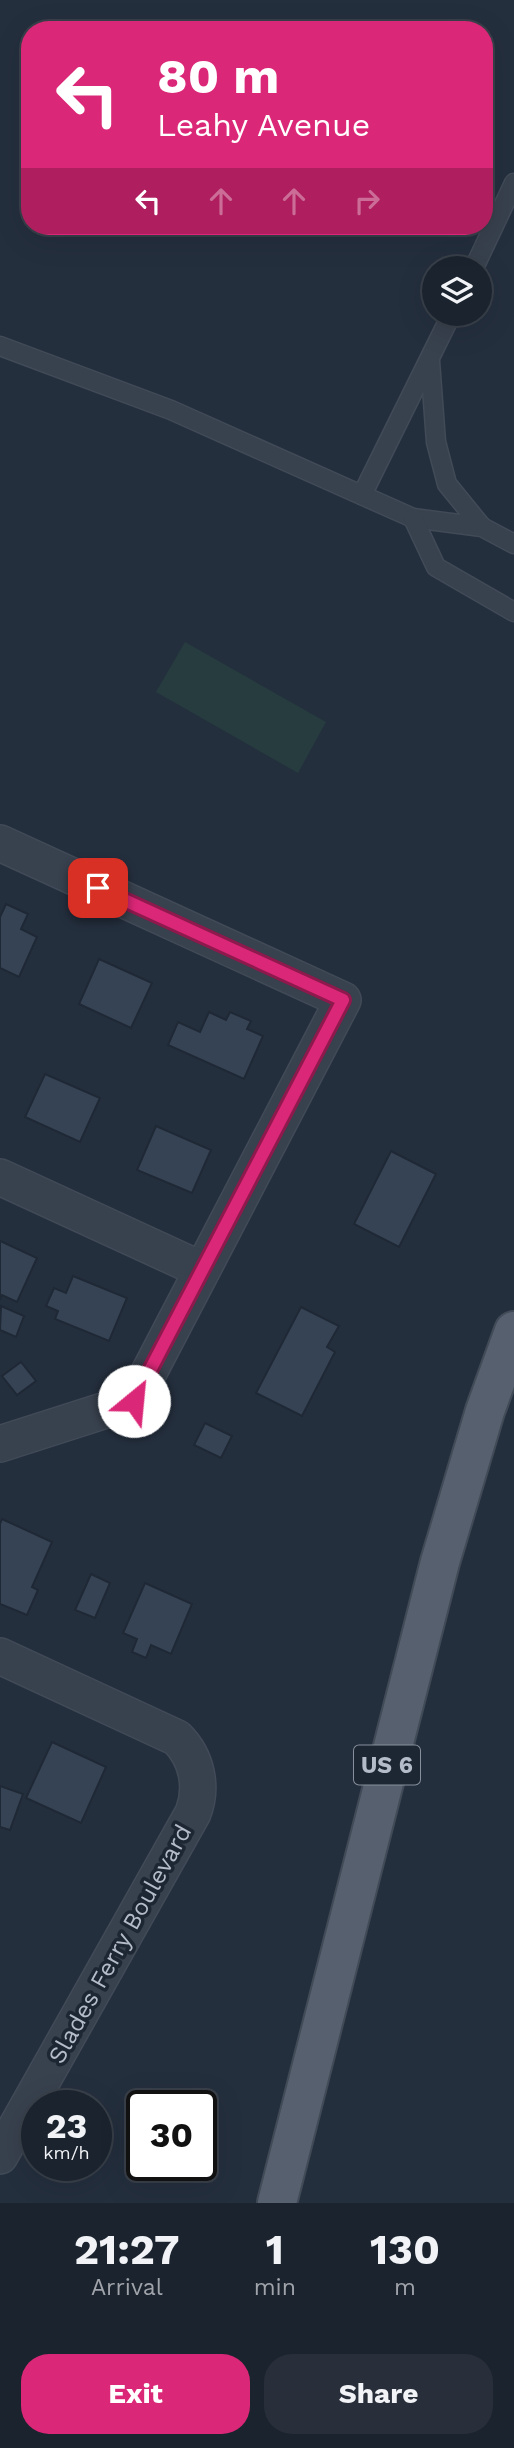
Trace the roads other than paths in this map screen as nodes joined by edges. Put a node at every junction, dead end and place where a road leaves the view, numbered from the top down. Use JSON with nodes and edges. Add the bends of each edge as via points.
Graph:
{"nodes":[{"id":1,"x":514,"y":183,"type":"edge"},
{"id":2,"x":510,"y":202,"type":"edge"},
{"id":3,"x":493,"y":233,"type":"edge"},
{"id":4,"x":492,"y":235,"type":"edge"},
{"id":5,"x":481,"y":256,"type":"edge"},
{"id":6,"x":446,"y":326,"type":"edge"},
{"id":7,"x":0,"y":346,"type":"edge"},
{"id":8,"x":430,"y":361,"type":"junction"},
{"id":9,"x":362,"y":495,"type":"junction"},
{"id":10,"x":413,"y":517,"type":"junction"},
{"id":11,"x":482,"y":527,"type":"junction"},
{"id":12,"x":514,"y":544,"type":"edge"},
{"id":13,"x":514,"y":612,"type":"edge"},
{"id":14,"x":0,"y":843,"type":"edge"},
{"id":15,"x":0,"y":1177,"type":"edge"},
{"id":16,"x":202,"y":1270,"type":"junction"},
{"id":17,"x":514,"y":1331,"type":"edge"},
{"id":18,"x":0,"y":1444,"type":"edge"},
{"id":19,"x":0,"y":1657,"type":"edge"},
{"id":20,"x":0,"y":2156,"type":"edge"},
{"id":21,"x":277,"y":2203,"type":"edge"}],
"edges":[{"from":1,"to":2,"type":"lane"},
{"from":2,"to":3,"type":"lane"},
{"from":4,"to":5,"type":"lane"},
{"from":6,"to":8,"type":"lane"},
{"from":7,"to":9,"type":"lane","via":[[171,410]]},
{"from":8,"to":9,"type":"lane"},
{"from":8,"to":11,"type":"lane","via":[[436,442],[447,484]]},
{"from":9,"to":10,"type":"lane"},
{"from":10,"to":11,"type":"lane"},
{"from":10,"to":13,"type":"lane","via":[[436,568]]},
{"from":11,"to":12,"type":"lane"},
{"from":14,"to":16,"type":"street","via":[[343,1000]]},
{"from":15,"to":16,"type":"street"},
{"from":16,"to":18,"type":"street","via":[[134,1401]]},
{"from":17,"to":21,"type":"main road","number":"US 6","via":[[436,1576]]},
{"from":19,"to":20,"type":"street","name":"Slades Ferry Boulevard","via":[[169,1733],[184,1745],[193,1762],[199,1794],[193,1813]]}]}
